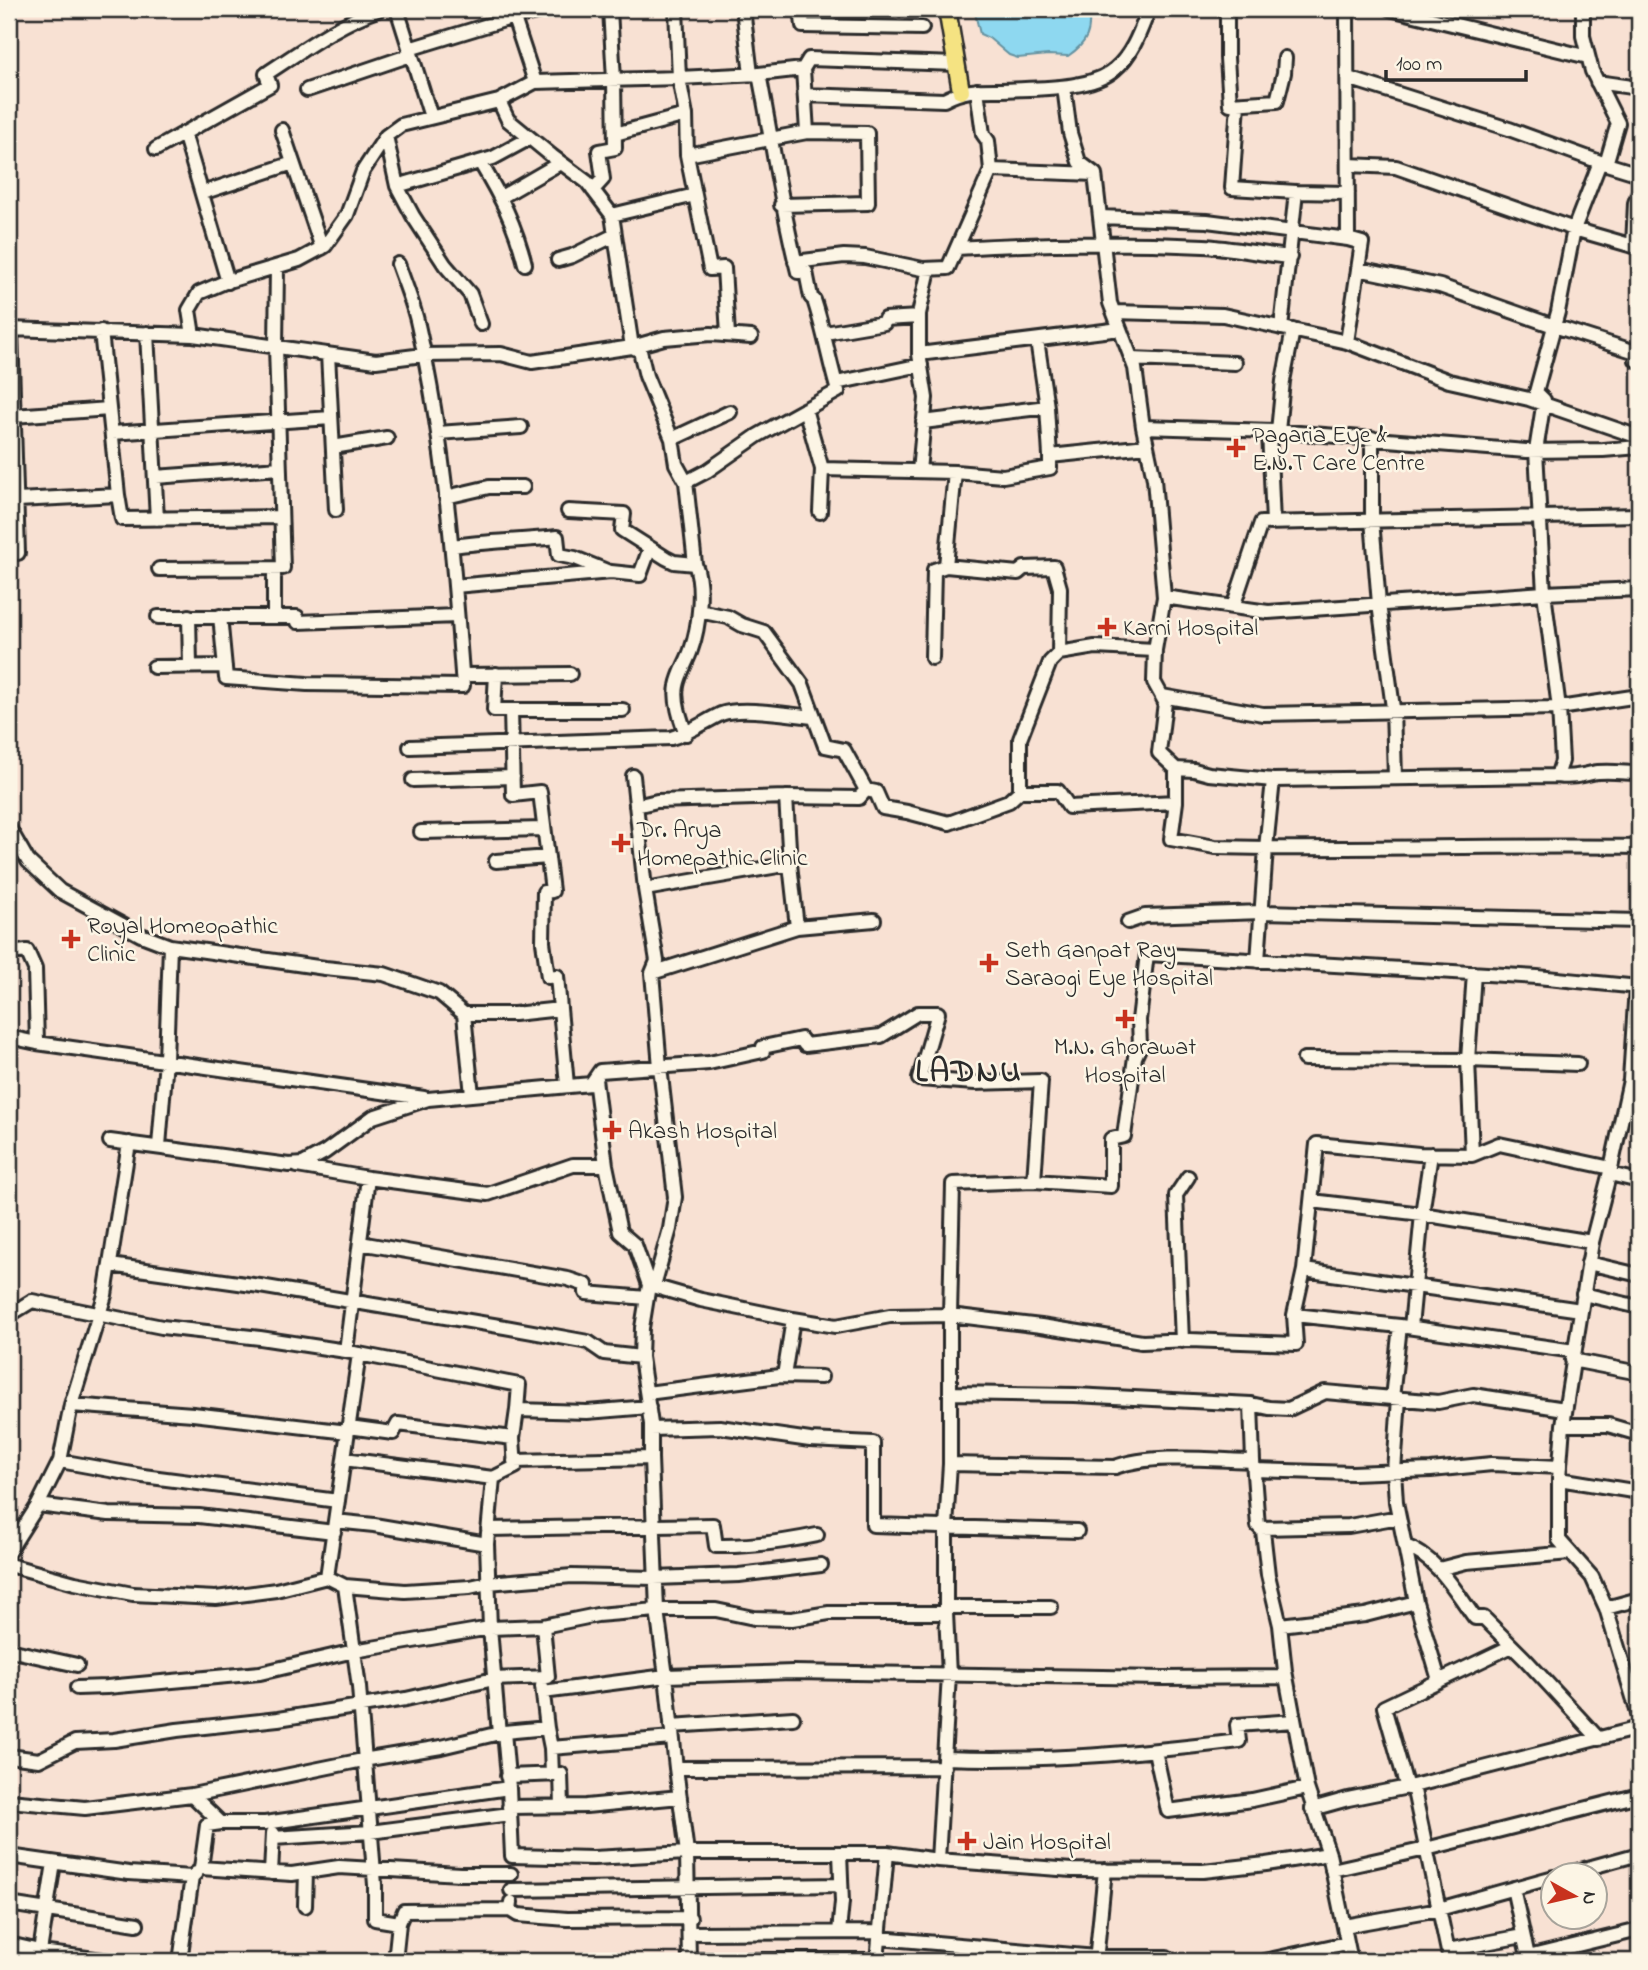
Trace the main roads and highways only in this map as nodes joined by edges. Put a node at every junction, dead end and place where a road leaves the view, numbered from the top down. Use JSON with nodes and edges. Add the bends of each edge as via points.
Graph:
{"nodes":[{"id":1,"x":947,"y":9,"type":"edge"},
{"id":2,"x":969,"y":91,"type":"road end"}],
"edges":[{"from":1,"to":2,"type":"main road","via":[[957,64]]}]}
